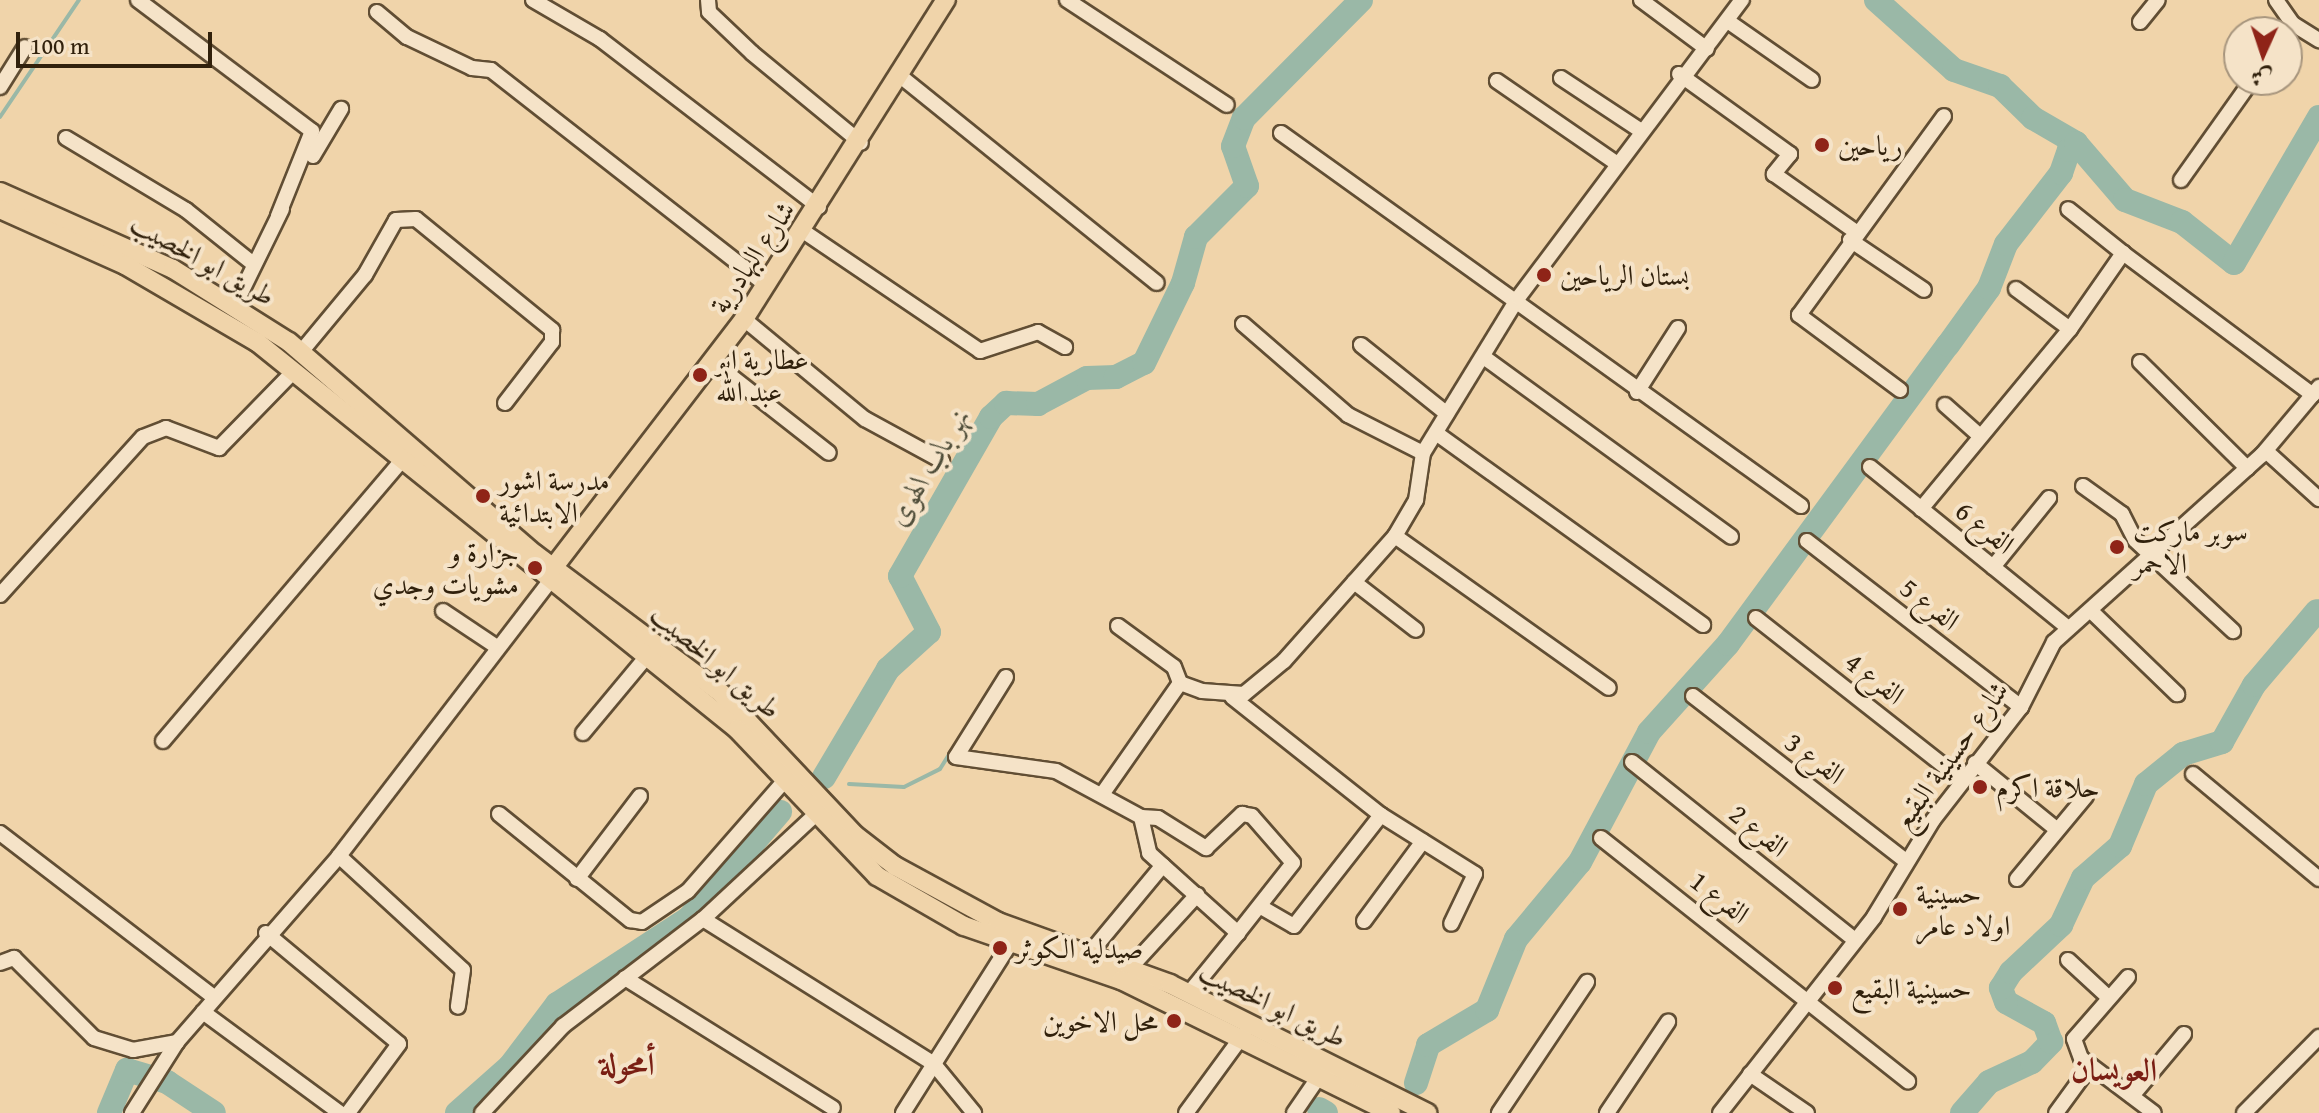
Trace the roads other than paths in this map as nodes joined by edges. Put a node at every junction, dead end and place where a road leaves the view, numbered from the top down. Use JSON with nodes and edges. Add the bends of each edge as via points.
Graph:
{"nodes":[{"id":1,"x":138,"y":0,"type":"edge"},
{"id":2,"x":533,"y":0,"type":"edge"},
{"id":3,"x":696,"y":0,"type":"edge"},
{"id":4,"x":946,"y":0,"type":"edge"},
{"id":5,"x":1067,"y":0,"type":"edge"},
{"id":6,"x":1641,"y":0,"type":"edge"},
{"id":7,"x":1742,"y":0,"type":"edge"},
{"id":8,"x":2158,"y":0,"type":"edge"},
{"id":9,"x":708,"y":6,"type":"edge"},
{"id":10,"x":377,"y":12,"type":"dead end"},
{"id":11,"x":1729,"y":22,"type":"junction"},
{"id":12,"x":2140,"y":22,"type":"dead end"},
{"id":13,"x":25,"y":47,"type":"dead end"},
{"id":14,"x":1707,"y":49,"type":"junction"},
{"id":15,"x":1679,"y":74,"type":"junction"},
{"id":16,"x":899,"y":75,"type":"junction"},
{"id":17,"x":1561,"y":78,"type":"dead end"},
{"id":18,"x":1812,"y":80,"type":"dead end"},
{"id":19,"x":1497,"y":81,"type":"dead end"},
{"id":20,"x":0,"y":87,"type":"edge"},
{"id":21,"x":2241,"y":96,"type":"edge"},
{"id":22,"x":1227,"y":105,"type":"dead end"},
{"id":23,"x":341,"y":109,"type":"dead end"},
{"id":24,"x":1944,"y":116,"type":"dead end"},
{"id":25,"x":1640,"y":130,"type":"junction"},
{"id":26,"x":1281,"y":133,"type":"dead end"},
{"id":27,"x":66,"y":138,"type":"dead end"},
{"id":28,"x":861,"y":143,"type":"junction"},
{"id":29,"x":1616,"y":163,"type":"junction"},
{"id":30,"x":2181,"y":180,"type":"dead end"},
{"id":31,"x":0,"y":192,"type":"edge"},
{"id":32,"x":819,"y":207,"type":"junction"},
{"id":33,"x":0,"y":209,"type":"edge"},
{"id":34,"x":2068,"y":209,"type":"dead end"},
{"id":35,"x":278,"y":216,"type":"junction"},
{"id":36,"x":803,"y":231,"type":"junction"},
{"id":37,"x":1853,"y":236,"type":"junction"},
{"id":38,"x":2123,"y":253,"type":"junction"},
{"id":39,"x":251,"y":262,"type":"junction"},
{"id":40,"x":1157,"y":283,"type":"dead end"},
{"id":41,"x":766,"y":285,"type":"junction"},
{"id":42,"x":2016,"y":289,"type":"dead end"},
{"id":43,"x":1924,"y":290,"type":"dead end"},
{"id":44,"x":235,"y":305,"type":"junction"},
{"id":45,"x":1513,"y":306,"type":"junction"},
{"id":46,"x":744,"y":319,"type":"junction"},
{"id":47,"x":1243,"y":324,"type":"dead end"},
{"id":48,"x":1678,"y":328,"type":"dead end"},
{"id":49,"x":2070,"y":329,"type":"junction"},
{"id":50,"x":1361,"y":345,"type":"dead end"},
{"id":51,"x":1065,"y":347,"type":"dead end"},
{"id":52,"x":301,"y":352,"type":"junction"},
{"id":53,"x":1485,"y":358,"type":"junction"},
{"id":54,"x":713,"y":362,"type":"junction"},
{"id":55,"x":2140,"y":362,"type":"dead end"},
{"id":56,"x":294,"y":371,"type":"junction"},
{"id":57,"x":321,"y":381,"type":"junction"},
{"id":58,"x":1900,"y":390,"type":"dead end"},
{"id":59,"x":2316,"y":391,"type":"edge"},
{"id":60,"x":1637,"y":392,"type":"junction"},
{"id":61,"x":505,"y":403,"type":"dead end"},
{"id":62,"x":1945,"y":405,"type":"dead end"},
{"id":63,"x":1447,"y":414,"type":"junction"},
{"id":64,"x":1436,"y":433,"type":"junction"},
{"id":65,"x":1979,"y":435,"type":"junction"},
{"id":66,"x":2266,"y":451,"type":"junction"},
{"id":67,"x":829,"y":453,"type":"dead end"},
{"id":68,"x":1423,"y":453,"type":"junction"},
{"id":69,"x":401,"y":461,"type":"junction"},
{"id":70,"x":942,"y":461,"type":"dead end"},
{"id":71,"x":1870,"y":467,"type":"dead end"},
{"id":72,"x":2247,"y":468,"type":"junction"},
{"id":73,"x":2083,"y":486,"type":"dead end"},
{"id":74,"x":2049,"y":498,"type":"dead end"},
{"id":75,"x":2319,"y":499,"type":"edge"},
{"id":76,"x":1801,"y":506,"type":"dead end"},
{"id":77,"x":1921,"y":509,"type":"junction"},
{"id":78,"x":1395,"y":536,"type":"junction"},
{"id":79,"x":1731,"y":537,"type":"dead end"},
{"id":80,"x":1807,"y":541,"type":"dead end"},
{"id":81,"x":2152,"y":554,"type":"junction"},
{"id":82,"x":1993,"y":567,"type":"junction"},
{"id":83,"x":551,"y":575,"type":"junction"},
{"id":84,"x":1354,"y":582,"type":"junction"},
{"id":85,"x":0,"y":595,"type":"edge"},
{"id":86,"x":443,"y":611,"type":"dead end"},
{"id":87,"x":2091,"y":611,"type":"junction"},
{"id":88,"x":1756,"y":618,"type":"dead end"},
{"id":89,"x":1703,"y":625,"type":"dead end"},
{"id":90,"x":1118,"y":626,"type":"dead end"},
{"id":91,"x":2067,"y":627,"type":"junction"},
{"id":92,"x":1416,"y":630,"type":"dead end"},
{"id":93,"x":2233,"y":631,"type":"dead end"},
{"id":94,"x":497,"y":647,"type":"junction"},
{"id":95,"x":648,"y":655,"type":"junction"},
{"id":96,"x":1006,"y":677,"type":"dead end"},
{"id":97,"x":1180,"y":683,"type":"junction"},
{"id":98,"x":1609,"y":688,"type":"dead end"},
{"id":99,"x":2177,"y":694,"type":"dead end"},
{"id":100,"x":1693,"y":696,"type":"dead end"},
{"id":101,"x":1232,"y":697,"type":"junction"},
{"id":102,"x":2021,"y":707,"type":"junction"},
{"id":103,"x":583,"y":733,"type":"dead end"},
{"id":104,"x":163,"y":741,"type":"dead end"},
{"id":105,"x":1632,"y":762,"type":"dead end"},
{"id":106,"x":1975,"y":763,"type":"junction"},
{"id":107,"x":2193,"y":774,"type":"dead end"},
{"id":108,"x":786,"y":779,"type":"junction"},
{"id":109,"x":1962,"y":780,"type":"junction"},
{"id":110,"x":1103,"y":793,"type":"junction"},
{"id":111,"x":640,"y":796,"type":"dead end"},
{"id":112,"x":2086,"y":796,"type":"dead end"},
{"id":113,"x":499,"y":814,"type":"dead end"},
{"id":114,"x":815,"y":815,"type":"junction"},
{"id":115,"x":1381,"y":815,"type":"junction"},
{"id":116,"x":1141,"y":817,"type":"junction"},
{"id":117,"x":2055,"y":828,"type":"junction"},
{"id":118,"x":0,"y":833,"type":"edge"},
{"id":119,"x":1601,"y":838,"type":"dead end"},
{"id":120,"x":1423,"y":841,"type":"junction"},
{"id":121,"x":339,"y":856,"type":"junction"},
{"id":122,"x":1906,"y":861,"type":"junction"},
{"id":123,"x":1163,"y":865,"type":"junction"},
{"id":124,"x":2317,"y":872,"type":"edge"},
{"id":125,"x":577,"y":879,"type":"junction"},
{"id":126,"x":2017,"y":879,"type":"dead end"},
{"id":127,"x":1197,"y":895,"type":"junction"},
{"id":128,"x":945,"y":906,"type":"junction"},
{"id":129,"x":1261,"y":907,"type":"junction"},
{"id":130,"x":703,"y":919,"type":"junction"},
{"id":131,"x":1364,"y":921,"type":"dead end"},
{"id":132,"x":1451,"y":924,"type":"dead end"},
{"id":133,"x":266,"y":933,"type":"junction"},
{"id":134,"x":1238,"y":933,"type":"junction"},
{"id":135,"x":1854,"y":939,"type":"junction"},
{"id":136,"x":1010,"y":944,"type":"junction"},
{"id":137,"x":0,"y":945,"type":"edge"},
{"id":138,"x":1090,"y":953,"type":"junction"},
{"id":139,"x":7,"y":960,"type":"edge"},
{"id":140,"x":2068,"y":960,"type":"dead end"},
{"id":141,"x":1131,"y":967,"type":"junction"},
{"id":142,"x":2128,"y":977,"type":"dead end"},
{"id":143,"x":625,"y":978,"type":"junction"},
{"id":144,"x":1587,"y":982,"type":"dead end"},
{"id":145,"x":1189,"y":993,"type":"junction"},
{"id":146,"x":214,"y":997,"type":"junction"},
{"id":147,"x":2108,"y":997,"type":"junction"},
{"id":148,"x":1807,"y":998,"type":"junction"},
{"id":149,"x":458,"y":1007,"type":"dead end"},
{"id":150,"x":203,"y":1012,"type":"junction"},
{"id":151,"x":1668,"y":1022,"type":"dead end"},
{"id":152,"x":2184,"y":1034,"type":"dead end"},
{"id":153,"x":1243,"y":1035,"type":"junction"},
{"id":154,"x":2319,"y":1037,"type":"edge"},
{"id":155,"x":172,"y":1048,"type":"junction"},
{"id":156,"x":933,"y":1063,"type":"junction"},
{"id":157,"x":2091,"y":1065,"type":"junction"},
{"id":158,"x":1750,"y":1074,"type":"junction"},
{"id":159,"x":1320,"y":1075,"type":"junction"},
{"id":160,"x":1908,"y":1081,"type":"dead end"},
{"id":161,"x":2132,"y":1096,"type":"junction"},
{"id":162,"x":833,"y":1108,"type":"dead end"},
{"id":163,"x":132,"y":1113,"type":"edge"},
{"id":164,"x":340,"y":1113,"type":"edge"},
{"id":165,"x":348,"y":1113,"type":"edge"},
{"id":166,"x":482,"y":1113,"type":"edge"},
{"id":167,"x":903,"y":1113,"type":"edge"},
{"id":168,"x":974,"y":1113,"type":"edge"},
{"id":169,"x":1186,"y":1113,"type":"edge"},
{"id":170,"x":1294,"y":1113,"type":"edge"},
{"id":171,"x":1391,"y":1113,"type":"edge"},
{"id":172,"x":1428,"y":1113,"type":"edge"},
{"id":173,"x":1499,"y":1113,"type":"edge"},
{"id":174,"x":1607,"y":1113,"type":"edge"},
{"id":175,"x":1720,"y":1113,"type":"edge"},
{"id":176,"x":1807,"y":1113,"type":"edge"},
{"id":177,"x":2056,"y":1113,"type":"edge"},
{"id":178,"x":2154,"y":1113,"type":"edge"},
{"id":179,"x":2244,"y":1113,"type":"edge"}],
"edges":[{"from":1,"to":35,"type":"street","via":[[312,131]]},
{"from":2,"to":32,"type":"street","via":[[600,39]]},
{"from":3,"to":9,"type":"street"},
{"from":4,"to":16,"type":"main road","name":"شارع البهادرية"},
{"from":5,"to":22,"type":"street"},
{"from":6,"to":14,"type":"street"},
{"from":7,"to":11,"type":"street"},
{"from":8,"to":12,"type":"street"},
{"from":9,"to":28,"type":"street"},
{"from":10,"to":41,"type":"street","via":[[407,37],[472,68],[491,70]]},
{"from":11,"to":14,"type":"street"},
{"from":11,"to":18,"type":"street"},
{"from":13,"to":20,"type":"street"},
{"from":14,"to":15,"type":"street"},
{"from":15,"to":25,"type":"street"},
{"from":15,"to":37,"type":"street","via":[[1790,154],[1774,174]]},
{"from":16,"to":28,"type":"main road","name":"شارع البهادرية"},
{"from":16,"to":40,"type":"street"},
{"from":17,"to":25,"type":"street"},
{"from":19,"to":29,"type":"street"},
{"from":21,"to":30,"type":"street"},
{"from":23,"to":35,"type":"street"},
{"from":24,"to":37,"type":"street"},
{"from":25,"to":29,"type":"street"},
{"from":26,"to":45,"type":"street"},
{"from":27,"to":39,"type":"street","via":[[186,210]]},
{"from":28,"to":32,"type":"main road","name":"شارع البهادرية"},
{"from":29,"to":45,"type":"street"},
{"from":31,"to":44,"type":"main road","name":"طريق ابو الخصيب","via":[[131,249]]},
{"from":32,"to":36,"type":"main road","name":"شارع البهادرية"},
{"from":33,"to":56,"type":"main road","name":"طريق ابو الخصيب","via":[[195,302]]},
{"from":34,"to":38,"type":"street"},
{"from":35,"to":39,"type":"street"},
{"from":36,"to":41,"type":"main road","name":"شارع البهادرية"},
{"from":36,"to":51,"type":"street","via":[[980,351],[1038,332]]},
{"from":37,"to":43,"type":"street"},
{"from":37,"to":58,"type":"street","via":[[1799,315]]},
{"from":38,"to":49,"type":"street"},
{"from":38,"to":59,"type":"street"},
{"from":39,"to":44,"type":"street"},
{"from":41,"to":46,"type":"main road","name":"شارع البهادرية"},
{"from":42,"to":49,"type":"street"},
{"from":44,"to":52,"type":"main road","name":"طريق ابو الخصيب"},
{"from":45,"to":53,"type":"street"},
{"from":45,"to":60,"type":"street"},
{"from":46,"to":54,"type":"main road","name":"شارع البهادرية"},
{"from":46,"to":70,"type":"street","via":[[865,419]]},
{"from":47,"to":68,"type":"street","via":[[1348,415]]},
{"from":48,"to":60,"type":"street"},
{"from":49,"to":65,"type":"street"},
{"from":50,"to":63,"type":"street"},
{"from":52,"to":57,"type":"main road","name":"طريق ابو الخصيب"},
{"from":52,"to":61,"type":"street","via":[[365,275],[396,220],[416,219],[552,330],[552,342]]},
{"from":53,"to":63,"type":"street"},
{"from":53,"to":79,"type":"street"},
{"from":54,"to":67,"type":"street"},
{"from":54,"to":83,"type":"main road","name":"شارع البهادرية"},
{"from":55,"to":72,"type":"street"},
{"from":56,"to":57,"type":"main road","name":"طريق ابو الخصيب"},
{"from":56,"to":85,"type":"street","via":[[219,448],[166,428],[143,437]]},
{"from":57,"to":69,"type":"main road","name":"طريق ابو الخصيب"},
{"from":57,"to":83,"type":"main road","name":"طريق ابو الخصيب"},
{"from":59,"to":66,"type":"street","name":"شارع حسينية البقيع"},
{"from":60,"to":76,"type":"street"},
{"from":62,"to":65,"type":"street"},
{"from":63,"to":64,"type":"street"},
{"from":64,"to":68,"type":"street"},
{"from":64,"to":89,"type":"street"},
{"from":65,"to":77,"type":"street"},
{"from":66,"to":72,"type":"street","name":"شارع حسينية البقيع"},
{"from":66,"to":75,"type":"street"},
{"from":68,"to":78,"type":"street","via":[[1416,500]]},
{"from":69,"to":83,"type":"main road","name":"طريق ابو الخصيب"},
{"from":69,"to":104,"type":"street"},
{"from":71,"to":77,"type":"street","name":"الفرع 6"},
{"from":72,"to":81,"type":"street","name":"شارع حسينية البقيع"},
{"from":73,"to":81,"type":"street","via":[[2122,514]]},
{"from":74,"to":82,"type":"street"},
{"from":77,"to":82,"type":"street","name":"الفرع 6"},
{"from":78,"to":84,"type":"street"},
{"from":78,"to":98,"type":"street"},
{"from":80,"to":102,"type":"street","name":"الفرع 5"},
{"from":81,"to":87,"type":"street","name":"شارع حسينية البقيع"},
{"from":81,"to":93,"type":"street"},
{"from":82,"to":91,"type":"street","name":"الفرع 6"},
{"from":83,"to":94,"type":"street"},
{"from":83,"to":95,"type":"main road","name":"طريق ابو الخصيب"},
{"from":83,"to":128,"type":"main road","name":"طريق ابو الخصيب","via":[[721,693],[868,846]]},
{"from":84,"to":92,"type":"street"},
{"from":84,"to":101,"type":"street","via":[[1284,661]]},
{"from":86,"to":94,"type":"street"},
{"from":87,"to":91,"type":"street","name":"شارع حسينية البقيع"},
{"from":87,"to":99,"type":"street"},
{"from":88,"to":109,"type":"street","name":"الفرع 4"},
{"from":90,"to":97,"type":"street","via":[[1174,667]]},
{"from":91,"to":102,"type":"street","name":"شارع حسينية البقيع"},
{"from":94,"to":121,"type":"street"},
{"from":95,"to":103,"type":"street"},
{"from":95,"to":108,"type":"main road","name":"طريق ابو الخصيب"},
{"from":96,"to":110,"type":"street","via":[[956,757],[1056,771]]},
{"from":97,"to":101,"type":"street"},
{"from":97,"to":110,"type":"street"},
{"from":100,"to":122,"type":"street","name":"الفرع 3"},
{"from":101,"to":115,"type":"street"},
{"from":102,"to":106,"type":"street","name":"شارع حسينية البقيع"},
{"from":105,"to":135,"type":"street","name":"الفرع 2"},
{"from":106,"to":109,"type":"street","name":"شارع حسينية البقيع"},
{"from":106,"to":117,"type":"street"},
{"from":107,"to":124,"type":"street"},
{"from":108,"to":114,"type":"main road","name":"طريق ابو الخصيب"},
{"from":108,"to":125,"type":"street","via":[[658,917],[630,920]]},
{"from":109,"to":122,"type":"street","name":"شارع حسينية البقيع"},
{"from":110,"to":116,"type":"street"},
{"from":111,"to":125,"type":"street"},
{"from":112,"to":117,"type":"street"},
{"from":113,"to":125,"type":"street"},
{"from":114,"to":128,"type":"main road","name":"طريق ابو الخصيب","via":[[877,876]]},
{"from":114,"to":130,"type":"street"},
{"from":115,"to":120,"type":"street"},
{"from":115,"to":129,"type":"street","via":[[1294,926]]},
{"from":116,"to":123,"type":"street","via":[[1146,847]]},
{"from":116,"to":129,"type":"street","via":[[1158,818],[1206,848],[1242,814],[1252,816],[1293,863]]},
{"from":117,"to":126,"type":"street"},
{"from":118,"to":146,"type":"street"},
{"from":119,"to":148,"type":"street","name":"الفرع 1"},
{"from":120,"to":131,"type":"street"},
{"from":120,"to":132,"type":"street","via":[[1475,874]]},
{"from":121,"to":133,"type":"street"},
{"from":121,"to":149,"type":"street","via":[[463,970]]},
{"from":122,"to":135,"type":"street","name":"شارع حسينية البقيع"},
{"from":123,"to":127,"type":"street"},
{"from":123,"to":138,"type":"street"},
{"from":127,"to":134,"type":"street"},
{"from":127,"to":141,"type":"street"},
{"from":128,"to":136,"type":"main road","name":"طريق ابو الخصيب"},
{"from":128,"to":138,"type":"main road","name":"طريق ابو الخصيب"},
{"from":129,"to":134,"type":"street"},
{"from":130,"to":143,"type":"street"},
{"from":130,"to":156,"type":"street"},
{"from":133,"to":146,"type":"street"},
{"from":133,"to":165,"type":"street","via":[[399,1044]]},
{"from":134,"to":145,"type":"street"},
{"from":135,"to":148,"type":"street","name":"شارع حسينية البقيع"},
{"from":136,"to":153,"type":"main road","name":"طريق ابو الخصيب","via":[[1121,980]]},
{"from":136,"to":156,"type":"street"},
{"from":137,"to":139,"type":"street"},
{"from":138,"to":141,"type":"main road","name":"طريق ابو الخصيب"},
{"from":139,"to":155,"type":"street","via":[[94,1038],[133,1050]]},
{"from":140,"to":147,"type":"street"},
{"from":141,"to":145,"type":"main road","name":"طريق ابو الخصيب"},
{"from":142,"to":147,"type":"street"},
{"from":143,"to":162,"type":"street"},
{"from":143,"to":166,"type":"street","via":[[563,1026]]},
{"from":144,"to":173,"type":"street"},
{"from":145,"to":172,"type":"main road","name":"طريق ابو الخصيب"},
{"from":146,"to":150,"type":"street"},
{"from":147,"to":157,"type":"street","via":[[2074,1039]]},
{"from":148,"to":158,"type":"street","name":"شارع حسينية البقيع"},
{"from":148,"to":160,"type":"street","name":"الفرع 1"},
{"from":150,"to":155,"type":"street"},
{"from":150,"to":164,"type":"street"},
{"from":151,"to":174,"type":"street"},
{"from":152,"to":161,"type":"street"},
{"from":153,"to":159,"type":"main road","name":"طريق ابو الخصيب"},
{"from":153,"to":169,"type":"street"},
{"from":154,"to":179,"type":"street"},
{"from":155,"to":163,"type":"street"},
{"from":156,"to":167,"type":"street"},
{"from":156,"to":168,"type":"street"},
{"from":157,"to":161,"type":"street"},
{"from":157,"to":177,"type":"street"},
{"from":158,"to":175,"type":"street","name":"شارع حسينية البقيع"},
{"from":158,"to":176,"type":"street"},
{"from":159,"to":170,"type":"street"},
{"from":159,"to":171,"type":"main road","name":"طريق ابو الخصيب"},
{"from":161,"to":178,"type":"street"}]}
